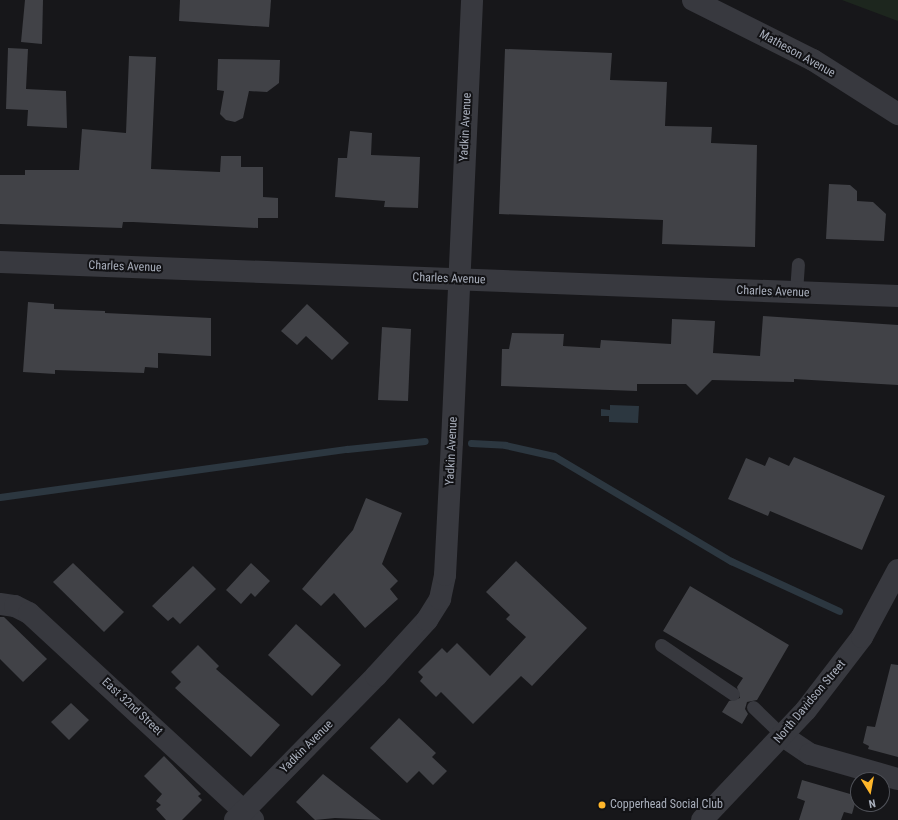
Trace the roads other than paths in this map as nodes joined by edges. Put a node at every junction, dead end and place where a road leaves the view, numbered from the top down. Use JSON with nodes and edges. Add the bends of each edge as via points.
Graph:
{"nodes":[{"id":1,"x":472,"y":0,"type":"edge"},
{"id":2,"x":693,"y":0,"type":"edge"},
{"id":3,"x":898,"y":114,"type":"edge"},
{"id":4,"x":0,"y":262,"type":"edge"},
{"id":5,"x":798,"y":264,"type":"dead end"},
{"id":6,"x":459,"y":280,"type":"junction"},
{"id":7,"x":796,"y":292,"type":"junction"},
{"id":8,"x":898,"y":296,"type":"edge"},
{"id":9,"x":898,"y":570,"type":"edge"},
{"id":10,"x":3,"y":604,"type":"edge"},
{"id":11,"x":661,"y":645,"type":"dead end"},
{"id":12,"x":733,"y":694,"type":"dead end"},
{"id":13,"x":753,"y":707,"type":"dead end"},
{"id":14,"x":782,"y":736,"type":"junction"},
{"id":15,"x":898,"y":779,"type":"edge"},
{"id":16,"x":244,"y":817,"type":"edge"},
{"id":17,"x":702,"y":820,"type":"edge"}],
"edges":[{"from":1,"to":6,"type":"street","name":"Yadkin Avenue"},
{"from":2,"to":3,"type":"street","name":"Matheson Avenue","via":[[813,60]]},
{"from":4,"to":6,"type":"street","name":"Charles Avenue"},
{"from":5,"to":7,"type":"lane"},
{"from":6,"to":7,"type":"street","name":"Charles Avenue"},
{"from":6,"to":16,"type":"street","name":"Yadkin Avenue","via":[[445,575],[440,599],[427,620]]},
{"from":7,"to":8,"type":"street","name":"Charles Avenue"},
{"from":9,"to":14,"type":"street","name":"North Davidson Street","via":[[862,637]]},
{"from":10,"to":16,"type":"street","name":"East 32nd Street","via":[[29,613]]},
{"from":11,"to":12,"type":"lane"},
{"from":13,"to":14,"type":"lane"},
{"from":14,"to":15,"type":"street","via":[[810,754]]},
{"from":14,"to":17,"type":"street","name":"North Davidson Street"}]}
